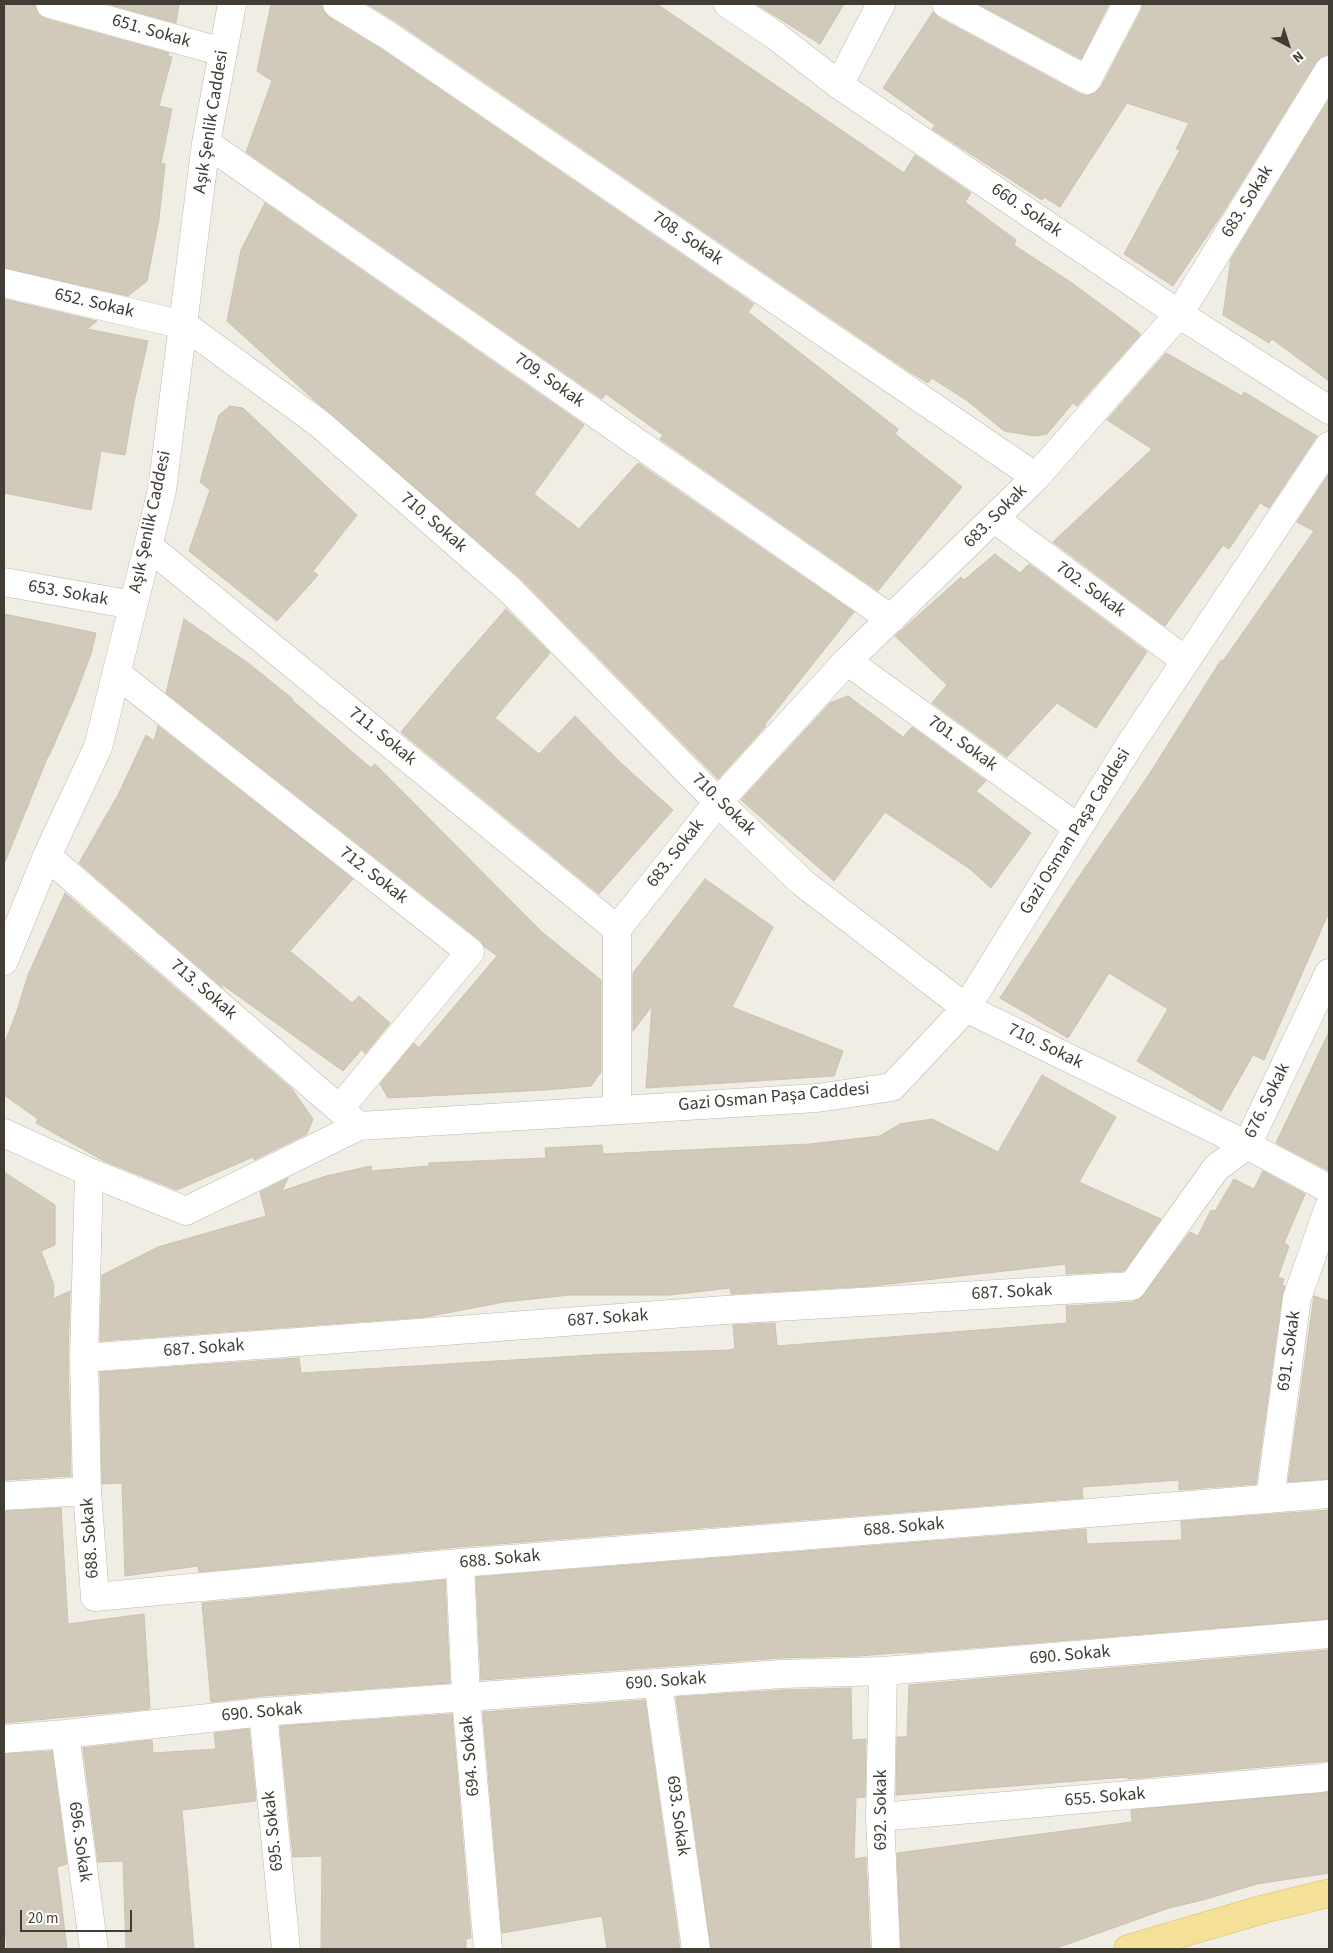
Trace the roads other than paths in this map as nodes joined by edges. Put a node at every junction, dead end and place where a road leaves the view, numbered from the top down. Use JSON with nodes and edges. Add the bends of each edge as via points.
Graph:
{"nodes":[{"id":1,"x":50,"y":4,"type":"edge"},
{"id":2,"x":232,"y":4,"type":"edge"},
{"id":3,"x":337,"y":4,"type":"edge"},
{"id":4,"x":728,"y":4,"type":"edge"},
{"id":5,"x":881,"y":4,"type":"edge"},
{"id":6,"x":946,"y":4,"type":"edge"},
{"id":7,"x":1127,"y":4,"type":"edge"},
{"id":8,"x":223,"y":52,"type":"junction"},
{"id":9,"x":1329,"y":70,"type":"edge"},
{"id":10,"x":839,"y":85,"type":"junction"},
{"id":11,"x":206,"y":143,"type":"junction"},
{"id":12,"x":4,"y":282,"type":"edge"},
{"id":13,"x":1179,"y":314,"type":"junction"},
{"id":14,"x":184,"y":325,"type":"junction"},
{"id":15,"x":1329,"y":410,"type":"edge"},
{"id":16,"x":1329,"y":446,"type":"edge"},
{"id":17,"x":1036,"y":477,"type":"junction"},
{"id":18,"x":994,"y":519,"type":"junction"},
{"id":19,"x":148,"y":546,"type":"junction"},
{"id":20,"x":4,"y":582,"type":"edge"},
{"id":21,"x":133,"y":605,"type":"junction"},
{"id":22,"x":891,"y":619,"type":"junction"},
{"id":23,"x":847,"y":661,"type":"junction"},
{"id":24,"x":1186,"y":661,"type":"junction"},
{"id":25,"x":116,"y":673,"type":"junction"},
{"id":26,"x":718,"y":802,"type":"junction"},
{"id":27,"x":1078,"y":828,"type":"junction"},
{"id":28,"x":47,"y":856,"type":"junction"},
{"id":29,"x":617,"y":929,"type":"junction"},
{"id":30,"x":4,"y":961,"type":"edge"},
{"id":31,"x":1329,"y":973,"type":"edge"},
{"id":32,"x":966,"y":1008,"type":"junction"},
{"id":33,"x":617,"y":1110,"type":"junction"},
{"id":34,"x":349,"y":1117,"type":"junction"},
{"id":35,"x":4,"y":1133,"type":"edge"},
{"id":36,"x":1247,"y":1145,"type":"junction"},
{"id":37,"x":89,"y":1172,"type":"junction"},
{"id":38,"x":1329,"y":1189,"type":"edge"},
{"id":39,"x":1329,"y":1207,"type":"edge"},
{"id":40,"x":1132,"y":1286,"type":"joint"},
{"id":41,"x":84,"y":1358,"type":"junction"},
{"id":42,"x":87,"y":1491,"type":"junction"},
{"id":43,"x":1329,"y":1494,"type":"edge"},
{"id":44,"x":4,"y":1496,"type":"edge"},
{"id":45,"x":1270,"y":1499,"type":"junction"},
{"id":46,"x":460,"y":1563,"type":"junction"},
{"id":47,"x":1329,"y":1634,"type":"edge"},
{"id":48,"x":883,"y":1671,"type":"junction"},
{"id":49,"x":658,"y":1683,"type":"junction"},
{"id":50,"x":466,"y":1697,"type":"junction"},
{"id":51,"x":263,"y":1712,"type":"junction"},
{"id":52,"x":65,"y":1734,"type":"junction"},
{"id":53,"x":4,"y":1739,"type":"edge"},
{"id":54,"x":1329,"y":1776,"type":"edge"},
{"id":55,"x":880,"y":1817,"type":"junction"},
{"id":56,"x":1329,"y":1892,"type":"edge"},
{"id":57,"x":1135,"y":1948,"type":"edge"},
{"id":58,"x":94,"y":1949,"type":"edge"},
{"id":59,"x":286,"y":1949,"type":"edge"},
{"id":60,"x":488,"y":1949,"type":"edge"},
{"id":61,"x":696,"y":1949,"type":"edge"},
{"id":62,"x":886,"y":1949,"type":"edge"}],
"edges":[{"from":1,"to":8,"type":"street","name":"651. Sokak"},
{"from":2,"to":8,"type":"street","name":"Aşık Şenlik Caddesi"},
{"from":3,"to":17,"type":"street","name":"708. Sokak","via":[[386,34]]},
{"from":4,"to":10,"type":"street","name":"660. Sokak"},
{"from":5,"to":10,"type":"street"},
{"from":6,"to":7,"type":"street","via":[[1087,80]]},
{"from":8,"to":11,"type":"street","name":"Aşık Şenlik Caddesi"},
{"from":9,"to":13,"type":"street","name":"683. Sokak"},
{"from":10,"to":13,"type":"street","name":"660. Sokak"},
{"from":11,"to":14,"type":"street","name":"Aşık Şenlik Caddesi"},
{"from":11,"to":22,"type":"street","name":"709. Sokak"},
{"from":12,"to":14,"type":"street","name":"652. Sokak"},
{"from":13,"to":15,"type":"street","name":"660. Sokak"},
{"from":13,"to":17,"type":"street","name":"683. Sokak"},
{"from":14,"to":19,"type":"street","name":"Aşık Şenlik Caddesi","via":[[162,490]]},
{"from":14,"to":26,"type":"street","name":"710. Sokak","via":[[320,424],[510,590]]},
{"from":16,"to":24,"type":"street","name":"Gazi Osman Paşa Caddesi"},
{"from":17,"to":18,"type":"street","name":"683. Sokak"},
{"from":18,"to":22,"type":"street","name":"683. Sokak"},
{"from":18,"to":24,"type":"street","name":"702. Sokak"},
{"from":19,"to":21,"type":"street","name":"Aşık Şenlik Caddesi"},
{"from":19,"to":29,"type":"street","name":"711. Sokak"},
{"from":20,"to":21,"type":"street","name":"653. Sokak"},
{"from":21,"to":25,"type":"street","name":"Aşık Şenlik Caddesi"},
{"from":22,"to":23,"type":"street","name":"683. Sokak"},
{"from":23,"to":26,"type":"street","name":"683. Sokak"},
{"from":23,"to":27,"type":"street","name":"701. Sokak"},
{"from":24,"to":27,"type":"street","name":"Gazi Osman Paşa Caddesi"},
{"from":25,"to":28,"type":"street","name":"Aşık Şenlik Caddesi","via":[[98,748]]},
{"from":25,"to":34,"type":"street","name":"712. Sokak","via":[[470,952]]},
{"from":26,"to":29,"type":"street","name":"683. Sokak"},
{"from":26,"to":32,"type":"street","name":"710. Sokak","via":[[803,883]]},
{"from":27,"to":32,"type":"street","name":"Gazi Osman Paşa Caddesi"},
{"from":28,"to":30,"type":"street","name":"Aşık Şenlik Caddesi"},
{"from":28,"to":34,"type":"street","name":"713. Sokak"},
{"from":29,"to":33,"type":"street"},
{"from":31,"to":36,"type":"street","name":"676. Sokak"},
{"from":32,"to":33,"type":"street","name":"Gazi Osman Paşa Caddesi","via":[[892,1087],[817,1098]]},
{"from":32,"to":36,"type":"street","name":"710. Sokak"},
{"from":33,"to":34,"type":"street","name":"Gazi Osman Paşa Caddesi"},
{"from":34,"to":37,"type":"street","name":"Gazi Osman Paşa Caddesi","via":[[186,1210]]},
{"from":35,"to":37,"type":"street","name":"Gazi Osman Paşa Caddesi"},
{"from":36,"to":38,"type":"street","name":"710. Sokak"},
{"from":36,"to":40,"type":"street","name":"676. Sokak","via":[[1216,1168]]},
{"from":37,"to":41,"type":"street","name":"688. Sokak"},
{"from":39,"to":45,"type":"street","name":"691. Sokak","via":[[1297,1298]]},
{"from":40,"to":41,"type":"street","name":"687. Sokak","via":[[715,1311]]},
{"from":41,"to":42,"type":"street","name":"688. Sokak"},
{"from":42,"to":44,"type":"street"},
{"from":42,"to":46,"type":"street","name":"688. Sokak","via":[[96,1597]]},
{"from":43,"to":45,"type":"street","name":"688. Sokak"},
{"from":45,"to":46,"type":"street","name":"688. Sokak"},
{"from":46,"to":50,"type":"street","name":"694. Sokak"},
{"from":47,"to":48,"type":"street","name":"690. Sokak"},
{"from":48,"to":49,"type":"street","name":"690. Sokak"},
{"from":48,"to":55,"type":"street","name":"692. Sokak"},
{"from":49,"to":50,"type":"street","name":"690. Sokak"},
{"from":49,"to":61,"type":"street","name":"693. Sokak"},
{"from":50,"to":51,"type":"street","name":"690. Sokak"},
{"from":50,"to":60,"type":"street","name":"694. Sokak"},
{"from":51,"to":52,"type":"street","name":"690. Sokak"},
{"from":51,"to":59,"type":"street","name":"695. Sokak"},
{"from":52,"to":53,"type":"street","name":"690. Sokak"},
{"from":52,"to":58,"type":"street","name":"696. Sokak"},
{"from":54,"to":55,"type":"street","name":"655. Sokak"},
{"from":55,"to":62,"type":"street","name":"692. Sokak"},
{"from":56,"to":57,"type":"main road"}]}
